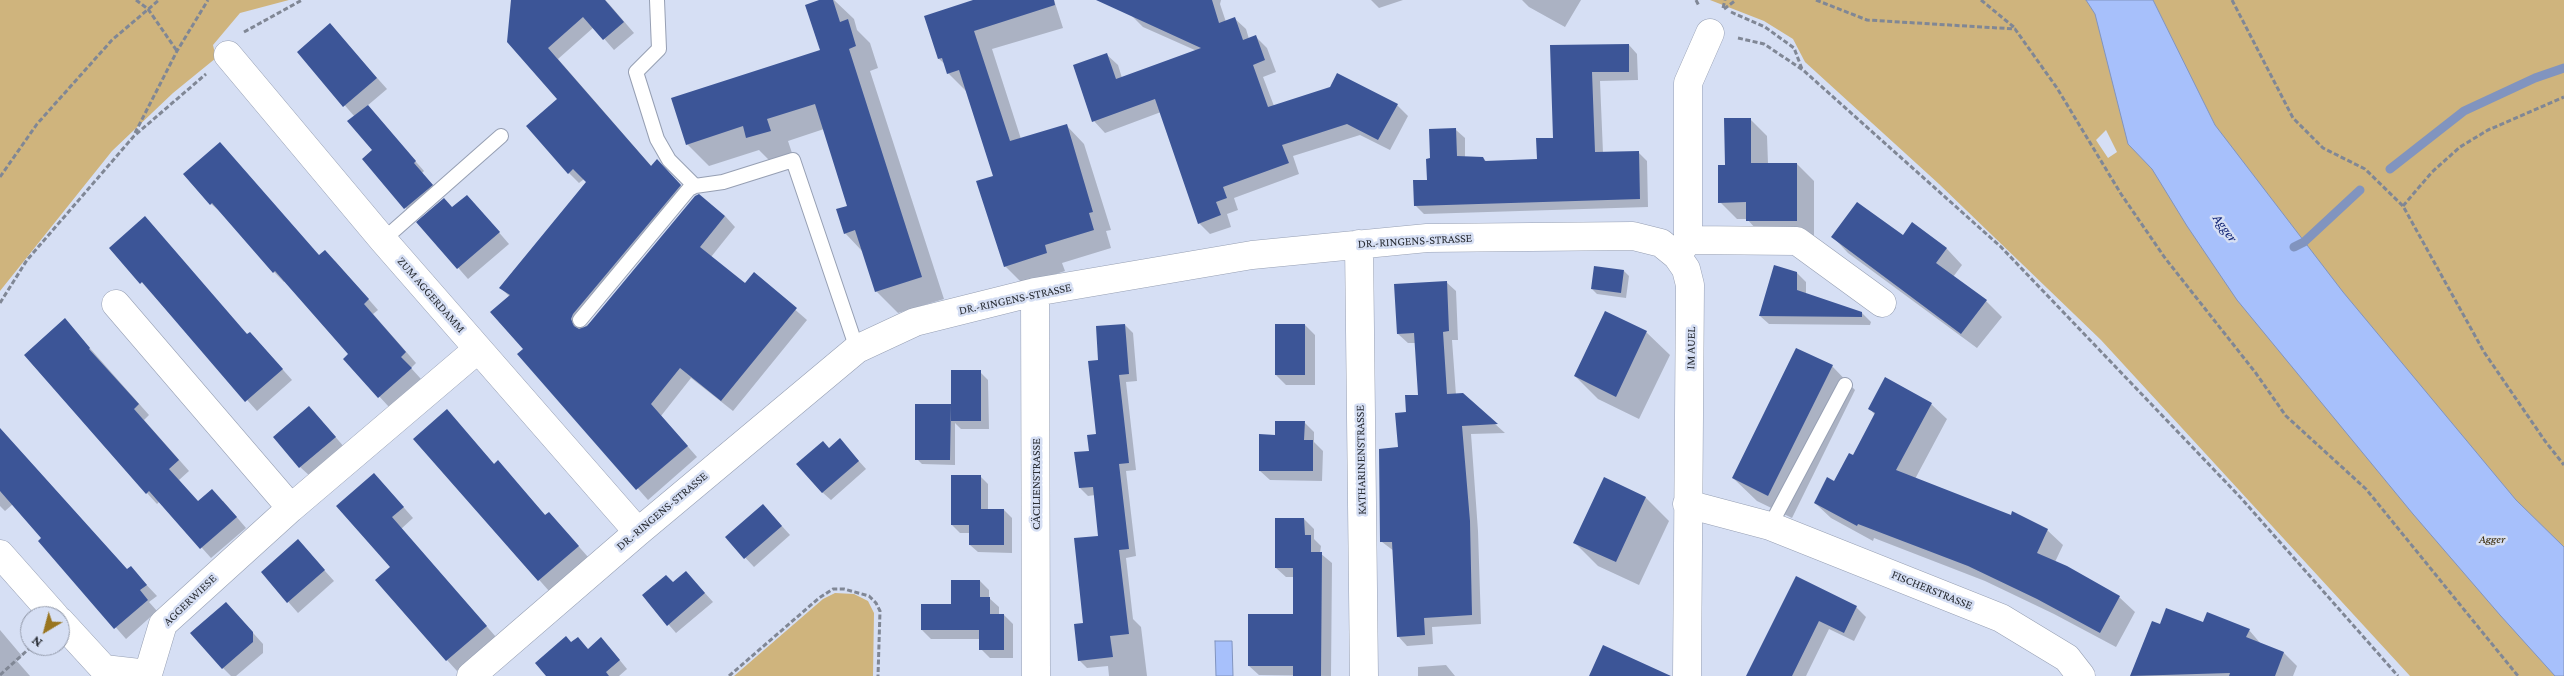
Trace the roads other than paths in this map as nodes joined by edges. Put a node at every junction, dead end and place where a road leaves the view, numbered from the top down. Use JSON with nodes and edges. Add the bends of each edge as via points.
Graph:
{"nodes":[{"id":1,"x":657,"y":0,"type":"edge"},
{"id":2,"x":1710,"y":33,"type":"dead end"},
{"id":3,"x":228,"y":55,"type":"road end"},
{"id":4,"x":501,"y":136,"type":"dead end"},
{"id":5,"x":695,"y":186,"type":"junction"},
{"id":6,"x":383,"y":240,"type":"junction"},
{"id":7,"x":1359,"y":244,"type":"junction"},
{"id":8,"x":1682,"y":248,"type":"junction"},
{"id":9,"x":1035,"y":292,"type":"junction"},
{"id":10,"x":1882,"y":302,"type":"dead end"},
{"id":11,"x":116,"y":304,"type":"dead end"},
{"id":12,"x":580,"y":320,"type":"dead end"},
{"id":13,"x":857,"y":348,"type":"junction"},
{"id":14,"x":478,"y":349,"type":"junction"},
{"id":15,"x":1845,"y":385,"type":"dead end"},
{"id":16,"x":1687,"y":504,"type":"junction"},
{"id":17,"x":291,"y":508,"type":"junction"},
{"id":18,"x":1770,"y":526,"type":"junction"},
{"id":19,"x":638,"y":532,"type":"junction"},
{"id":20,"x":0,"y":554,"type":"edge"},
{"id":21,"x":46,"y":606,"type":"edge"},
{"id":22,"x":70,"y":632,"type":"edge"},
{"id":23,"x":471,"y":676,"type":"edge"},
{"id":24,"x":1036,"y":676,"type":"edge"},
{"id":25,"x":1364,"y":676,"type":"edge"},
{"id":26,"x":1686,"y":676,"type":"edge"},
{"id":27,"x":2081,"y":676,"type":"edge"}],
"edges":[{"from":1,"to":5,"type":"lane","via":[[659,49],[636,72],[657,140],[669,160]]},
{"from":2,"to":8,"type":"street","name":"IM AUEL","via":[[1688,83]]},
{"from":3,"to":6,"type":"street","name":"ZUM AGGERDAMM"},
{"from":4,"to":6,"type":"lane"},
{"from":5,"to":12,"type":"lane","via":[[683,194]]},
{"from":5,"to":13,"type":"lane","via":[[723,182],[793,160]]},
{"from":6,"to":14,"type":"street","name":"ZUM AGGERDAMM"},
{"from":7,"to":8,"type":"street","name":"DR.-RINGENS-STRASSE","via":[[1427,238],[1633,236]]},
{"from":7,"to":9,"type":"street","name":"DR.-RINGENS-STRASSE","via":[[1252,255]]},
{"from":7,"to":25,"type":"street","name":"KATHARINENSTRASSE"},
{"from":8,"to":10,"type":"street","via":[[1797,241]]},
{"from":8,"to":16,"type":"street","name":"IM AUEL","via":[[1690,285]]},
{"from":9,"to":13,"type":"street","name":"DR.-RINGENS-STRASSE","via":[[915,322]]},
{"from":9,"to":24,"type":"street","name":"CÄCILIENSTRASSE"},
{"from":11,"to":17,"type":"street"},
{"from":13,"to":19,"type":"street","name":"DR.-RINGENS-STRASSE"},
{"from":14,"to":17,"type":"street","name":"AGGERWIESE"},
{"from":14,"to":19,"type":"street","name":"ZUM AGGERDAMM"},
{"from":15,"to":18,"type":"lane"},
{"from":16,"to":18,"type":"street","name":"FISCHERSTRASSE"},
{"from":16,"to":26,"type":"street","name":"IM AUEL"},
{"from":17,"to":22,"type":"street","name":"AGGERWIESE","via":[[163,624],[148,674],[104,669]]},
{"from":18,"to":27,"type":"street","name":"FISCHERSTRASSE","via":[[2001,618],[2067,658]]},
{"from":19,"to":23,"type":"street","name":"DR.-RINGENS-STRASSE"},
{"from":20,"to":21,"type":"street"}]}
